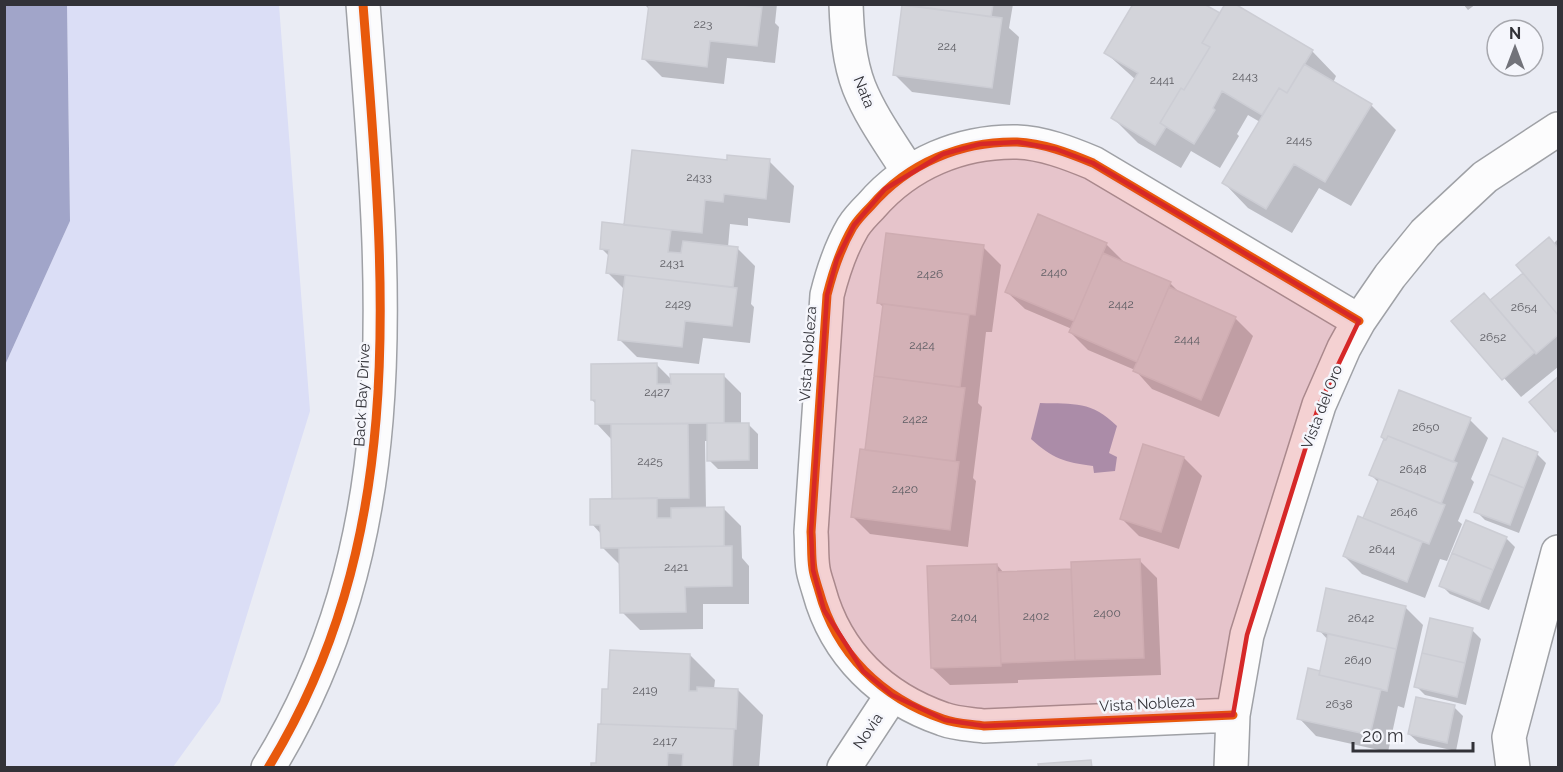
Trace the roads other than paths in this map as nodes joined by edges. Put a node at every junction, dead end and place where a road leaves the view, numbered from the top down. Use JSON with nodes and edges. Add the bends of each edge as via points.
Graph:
{"nodes":[{"id":1,"x":363,"y":4,"type":"edge"},
{"id":2,"x":846,"y":4,"type":"edge"},
{"id":3,"x":1558,"y":129,"type":"edge"},
{"id":4,"x":908,"y":171,"type":"junction"},
{"id":5,"x":1359,"y":321,"type":"junction"},
{"id":6,"x":1558,"y":552,"type":"edge"},
{"id":7,"x":892,"y":696,"type":"junction"},
{"id":8,"x":1233,"y":715,"type":"junction"},
{"id":9,"x":268,"y":768,"type":"edge"},
{"id":10,"x":844,"y":768,"type":"edge"},
{"id":11,"x":1231,"y":768,"type":"edge"},
{"id":12,"x":1513,"y":768,"type":"edge"}],
"edges":[{"from":1,"to":9,"type":"street","name":"Back Bay Drive","via":[[381,273],[380,385],[372,469],[362,532],[328,644],[307,696]]},
{"from":2,"to":4,"type":"street","name":"Nata","via":[[848,39],[859,86]]},
{"from":3,"to":5,"type":"street","name":"Vista del Oro","via":[[1485,177],[1425,233]]},
{"from":4,"to":5,"type":"street","name":"Vista Nobleza","via":[[943,154],[980,144],[1018,142],[1056,149],[1093,163]]},
{"from":4,"to":7,"type":"street","name":"Vista Nobleza","via":[[885,189],[854,225],[837,259],[827,295],[811,532],[813,570],[829,621],[863,672]]},
{"from":5,"to":8,"type":"street","name":"Vista del Oro","via":[[1319,405],[1247,635]]},
{"from":6,"to":12,"type":"street","via":[[1509,737]]},
{"from":7,"to":8,"type":"street","name":"Vista Nobleza","via":[[945,720],[984,726]]},
{"from":7,"to":10,"type":"street","name":"Novia"},
{"from":8,"to":11,"type":"street","name":"Vista del Oro"}]}
